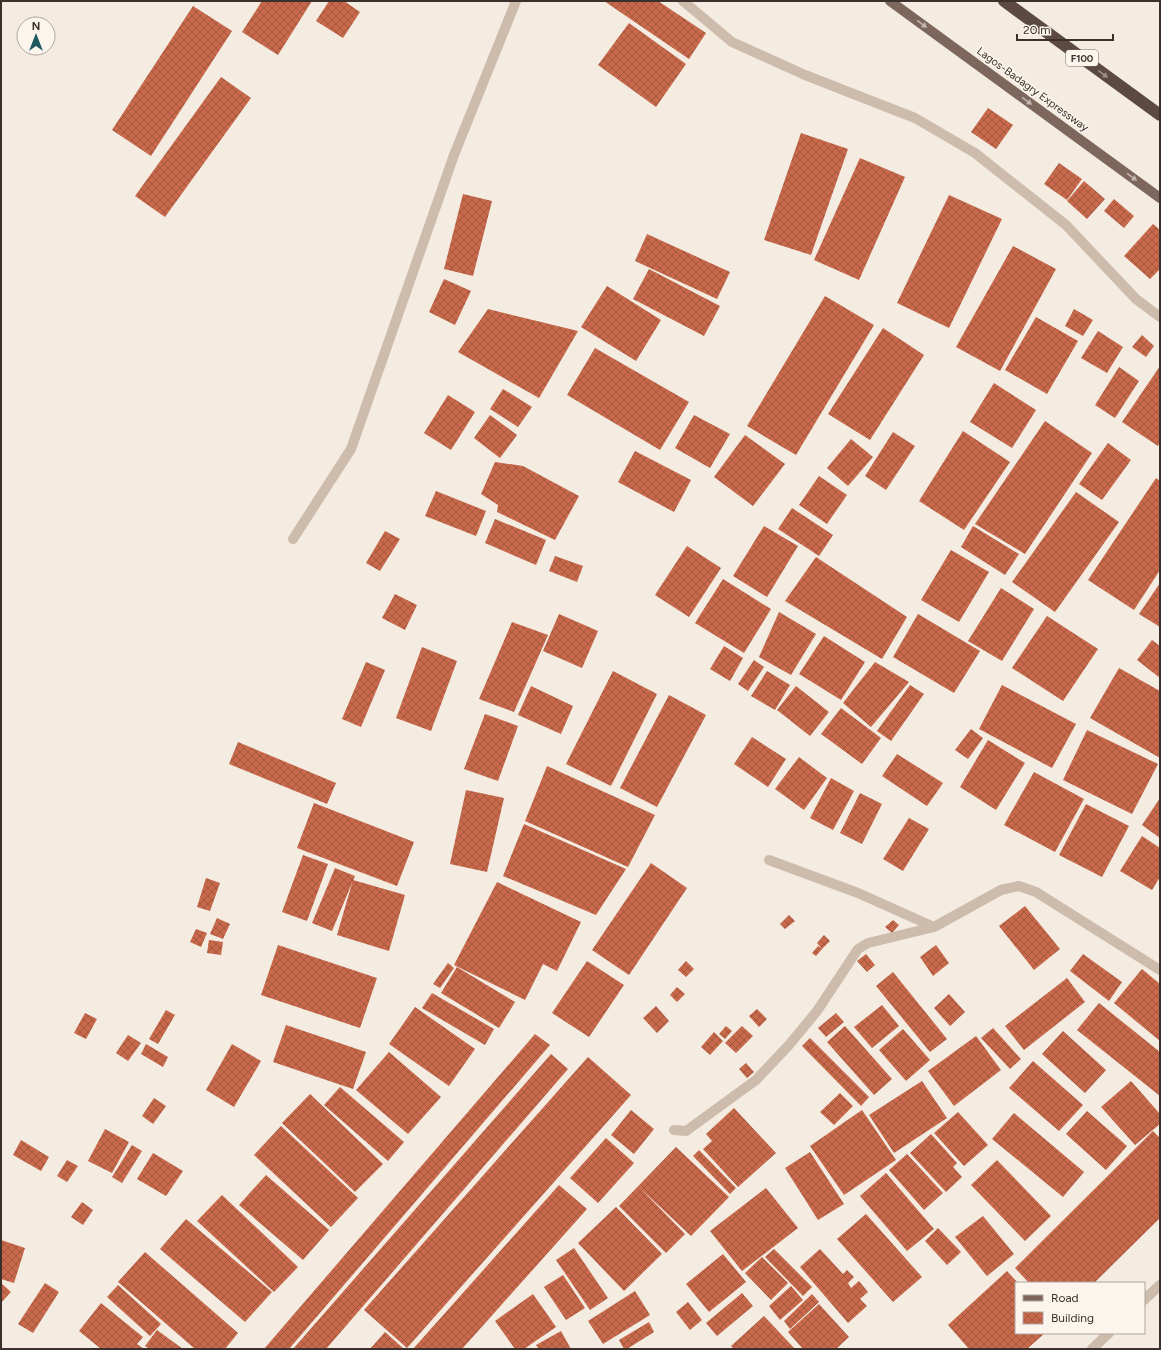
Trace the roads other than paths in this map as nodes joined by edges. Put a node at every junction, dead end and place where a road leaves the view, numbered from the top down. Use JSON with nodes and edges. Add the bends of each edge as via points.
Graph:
{"nodes":[{"id":1,"x":516,"y":1,"type":"edge"},
{"id":2,"x":683,"y":1,"type":"edge"},
{"id":3,"x":890,"y":1,"type":"edge"},
{"id":4,"x":1004,"y":1,"type":"edge"},
{"id":5,"x":1160,"y":115,"type":"edge"},
{"id":6,"x":1160,"y":198,"type":"edge"},
{"id":7,"x":1160,"y":317,"type":"edge"},
{"id":8,"x":293,"y":539,"type":"dead end"},
{"id":9,"x":769,"y":860,"type":"dead end"},
{"id":10,"x":934,"y":927,"type":"junction"},
{"id":11,"x":1160,"y":970,"type":"edge"},
{"id":12,"x":674,"y":1130,"type":"dead end"},
{"id":13,"x":1160,"y":1285,"type":"edge"},
{"id":14,"x":1145,"y":1299,"type":"edge"},
{"id":15,"x":1108,"y":1334,"type":"edge"},
{"id":16,"x":1092,"y":1349,"type":"edge"}],
"edges":[{"from":1,"to":8,"type":"street","via":[[454,155],[351,449]]},
{"from":2,"to":7,"type":"street","via":[[732,42],[915,118],[975,153],[1066,226],[1136,299]]},
{"from":3,"to":6,"type":"main road","name":"Lagos-Badagry Expressway","one_way":true},
{"from":4,"to":5,"type":"highway","number":"F100","one_way":true},
{"from":9,"to":10,"type":"street","via":[[858,893]]},
{"from":10,"to":11,"type":"street","via":[[1001,890],[1019,886],[1036,892]]},
{"from":10,"to":12,"type":"street","via":[[868,943],[858,949],[817,1011],[756,1080],[686,1131]]},
{"from":13,"to":14,"type":"street"},
{"from":15,"to":16,"type":"street"}]}
